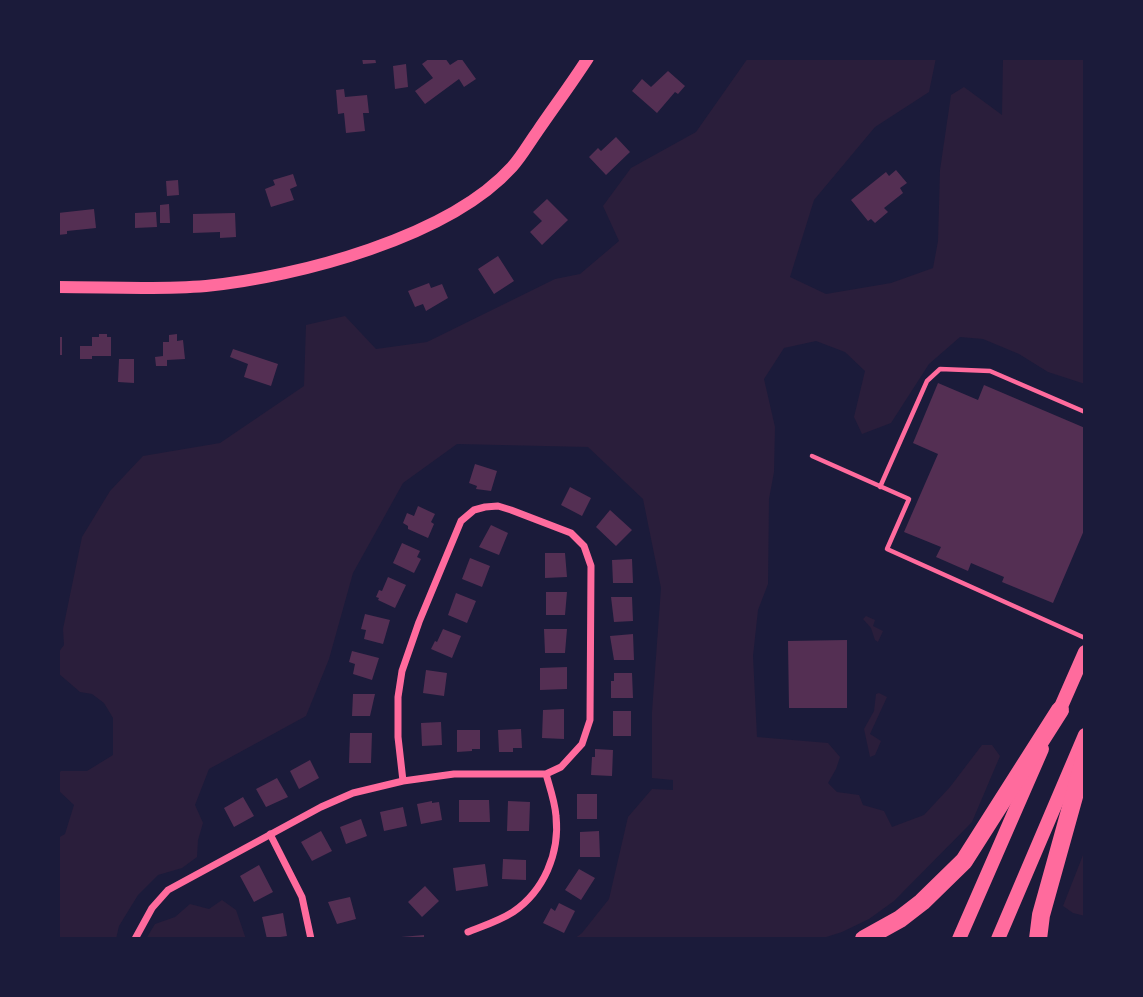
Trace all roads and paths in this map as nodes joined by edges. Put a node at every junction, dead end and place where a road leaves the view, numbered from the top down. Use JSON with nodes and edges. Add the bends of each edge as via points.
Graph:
{"nodes":[{"id":1,"x":588,"y":58,"type":"edge"},
{"id":2,"x":58,"y":287,"type":"edge"},
{"id":3,"x":1085,"y":412,"type":"edge"},
{"id":4,"x":812,"y":456,"type":"dead end"},
{"id":5,"x":880,"y":487,"type":"junction"},
{"id":6,"x":1085,"y":638,"type":"edge"},
{"id":7,"x":1085,"y":652,"type":"edge"},
{"id":8,"x":1060,"y":710,"type":"junction"},
{"id":9,"x":1085,"y":735,"type":"edge"},
{"id":10,"x":1085,"y":757,"type":"edge"},
{"id":11,"x":546,"y":774,"type":"junction"},
{"id":12,"x":403,"y":781,"type":"junction"},
{"id":13,"x":270,"y":834,"type":"junction"},
{"id":14,"x":468,"y":932,"type":"dead end"},
{"id":15,"x":135,"y":939,"type":"edge"},
{"id":16,"x":310,"y":939,"type":"edge"},
{"id":17,"x":864,"y":939,"type":"edge"},
{"id":18,"x":958,"y":939,"type":"edge"},
{"id":19,"x":998,"y":939,"type":"edge"},
{"id":20,"x":1038,"y":939,"type":"edge"}],
"edges":[{"from":1,"to":2,"type":"street","via":[[512,167],[468,204],[431,225],[302,270],[253,281]]},
{"from":3,"to":5,"type":"lane","via":[[990,371],[940,369],[927,381]]},
{"from":4,"to":5,"type":"lane"},
{"from":5,"to":6,"type":"lane","via":[[909,499],[887,549]]},
{"from":7,"to":8,"type":"main road"},
{"from":8,"to":17,"type":"highway","via":[[964,861],[922,902]]},
{"from":8,"to":18,"type":"main road"},
{"from":9,"to":19,"type":"main road"},
{"from":10,"to":20,"type":"highway"},
{"from":11,"to":12,"type":"street","via":[[454,774]]},
{"from":11,"to":12,"type":"street","via":[[570,760],[589,729],[591,566],[584,546],[571,533],[491,506],[469,513],[458,527],[407,655],[398,697]]},
{"from":11,"to":14,"type":"street","via":[[557,824],[545,878],[514,912]]},
{"from":12,"to":13,"type":"street","via":[[353,793]]},
{"from":13,"to":15,"type":"street","via":[[169,890],[152,908]]},
{"from":13,"to":16,"type":"street","via":[[303,897]]}]}
